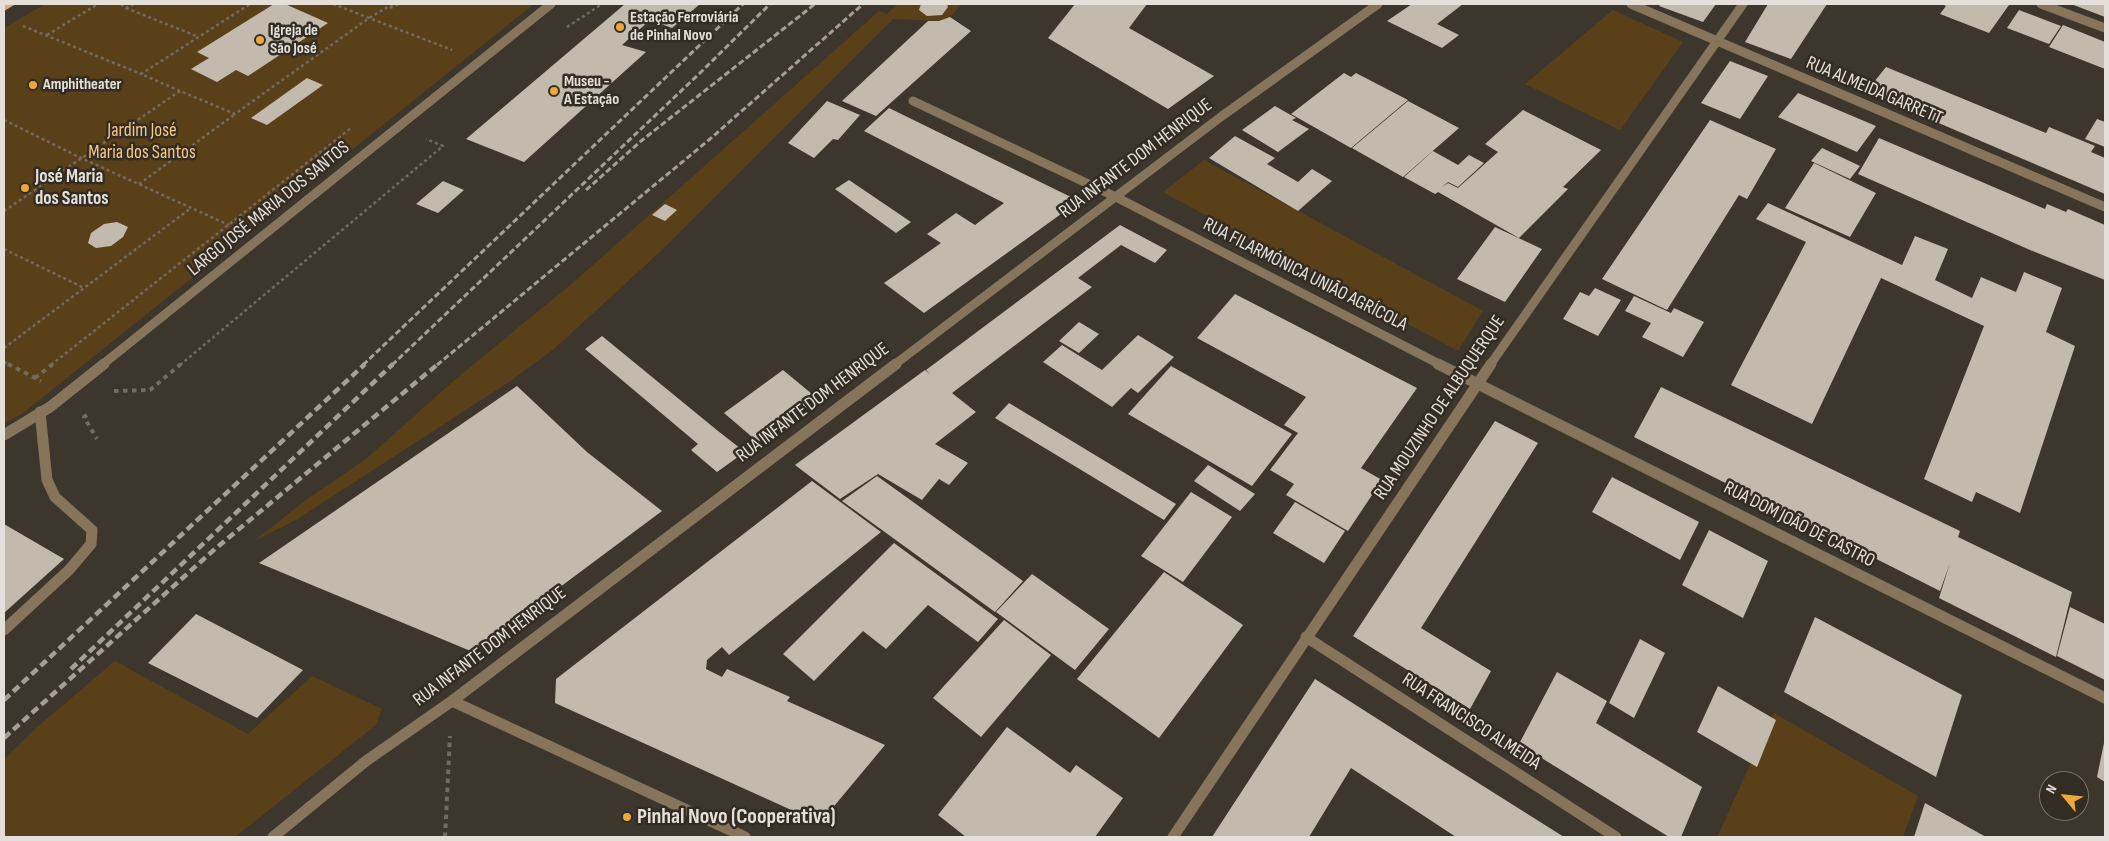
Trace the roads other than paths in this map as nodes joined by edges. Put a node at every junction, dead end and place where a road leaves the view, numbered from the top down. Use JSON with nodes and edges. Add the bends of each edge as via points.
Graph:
{"nodes":[{"id":1,"x":11,"y":4,"type":"edge"},
{"id":2,"x":551,"y":4,"type":"edge"},
{"id":3,"x":1378,"y":4,"type":"edge"},
{"id":4,"x":1631,"y":4,"type":"edge"},
{"id":5,"x":1743,"y":4,"type":"edge"},
{"id":6,"x":2041,"y":4,"type":"edge"},
{"id":7,"x":4,"y":8,"type":"edge"},
{"id":8,"x":2105,"y":28,"type":"edge"},
{"id":9,"x":1716,"y":41,"type":"junction"},
{"id":10,"x":913,"y":101,"type":"dead end"},
{"id":11,"x":1116,"y":197,"type":"junction"},
{"id":12,"x":2105,"y":207,"type":"edge"},
{"id":13,"x":1477,"y":384,"type":"junction"},
{"id":14,"x":40,"y":412,"type":"junction"},
{"id":15,"x":4,"y":435,"type":"edge"},
{"id":16,"x":4,"y":630,"type":"edge"},
{"id":17,"x":1306,"y":637,"type":"junction"},
{"id":18,"x":2105,"y":698,"type":"edge"},
{"id":19,"x":452,"y":701,"type":"junction"},
{"id":20,"x":273,"y":837,"type":"edge"},
{"id":21,"x":744,"y":837,"type":"edge"},
{"id":22,"x":1173,"y":837,"type":"edge"},
{"id":23,"x":1616,"y":837,"type":"edge"}],
"edges":[{"from":1,"to":7,"type":"main road"},
{"from":2,"to":14,"type":"street","name":"LARGO JOSÉ MARIA DOS SANTOS"},
{"from":3,"to":11,"type":"street","name":"RUA INFANTE DOM HENRIQUE"},
{"from":4,"to":9,"type":"street","name":"RUA ALMEIDA GARRETT"},
{"from":5,"to":9,"type":"street","name":"RUA MOUZINHO DE ALBUQUERQUE"},
{"from":6,"to":8,"type":"street"},
{"from":9,"to":12,"type":"street","name":"RUA ALMEIDA GARRETT"},
{"from":9,"to":13,"type":"street","name":"RUA MOUZINHO DE ALBUQUERQUE"},
{"from":10,"to":11,"type":"street","name":"RUA FILARMÓNICA UNIÃO AGRÍCOLA"},
{"from":11,"to":13,"type":"street","name":"RUA FILARMÓNICA UNIÃO AGRÍCOLA"},
{"from":11,"to":19,"type":"street","name":"RUA INFANTE DOM HENRIQUE"},
{"from":13,"to":17,"type":"street","name":"RUA MOUZINHO DE ALBUQUERQUE"},
{"from":13,"to":18,"type":"street","name":"RUA DOM JOÃO DE CASTRO"},
{"from":14,"to":15,"type":"street","name":"LARGO JOSÉ MARIA DOS SANTOS"},
{"from":14,"to":16,"type":"street","via":[[47,480],[55,497],[92,530],[91,544],[69,570]]},
{"from":17,"to":22,"type":"street","name":"RUA MOUZINHO DE ALBUQUERQUE"},
{"from":17,"to":23,"type":"street","name":"RUA FRANCISCO ALMEIDA"},
{"from":19,"to":20,"type":"street","name":"RUA INFANTE DOM HENRIQUE","via":[[366,761]]},
{"from":19,"to":21,"type":"street"}]}
